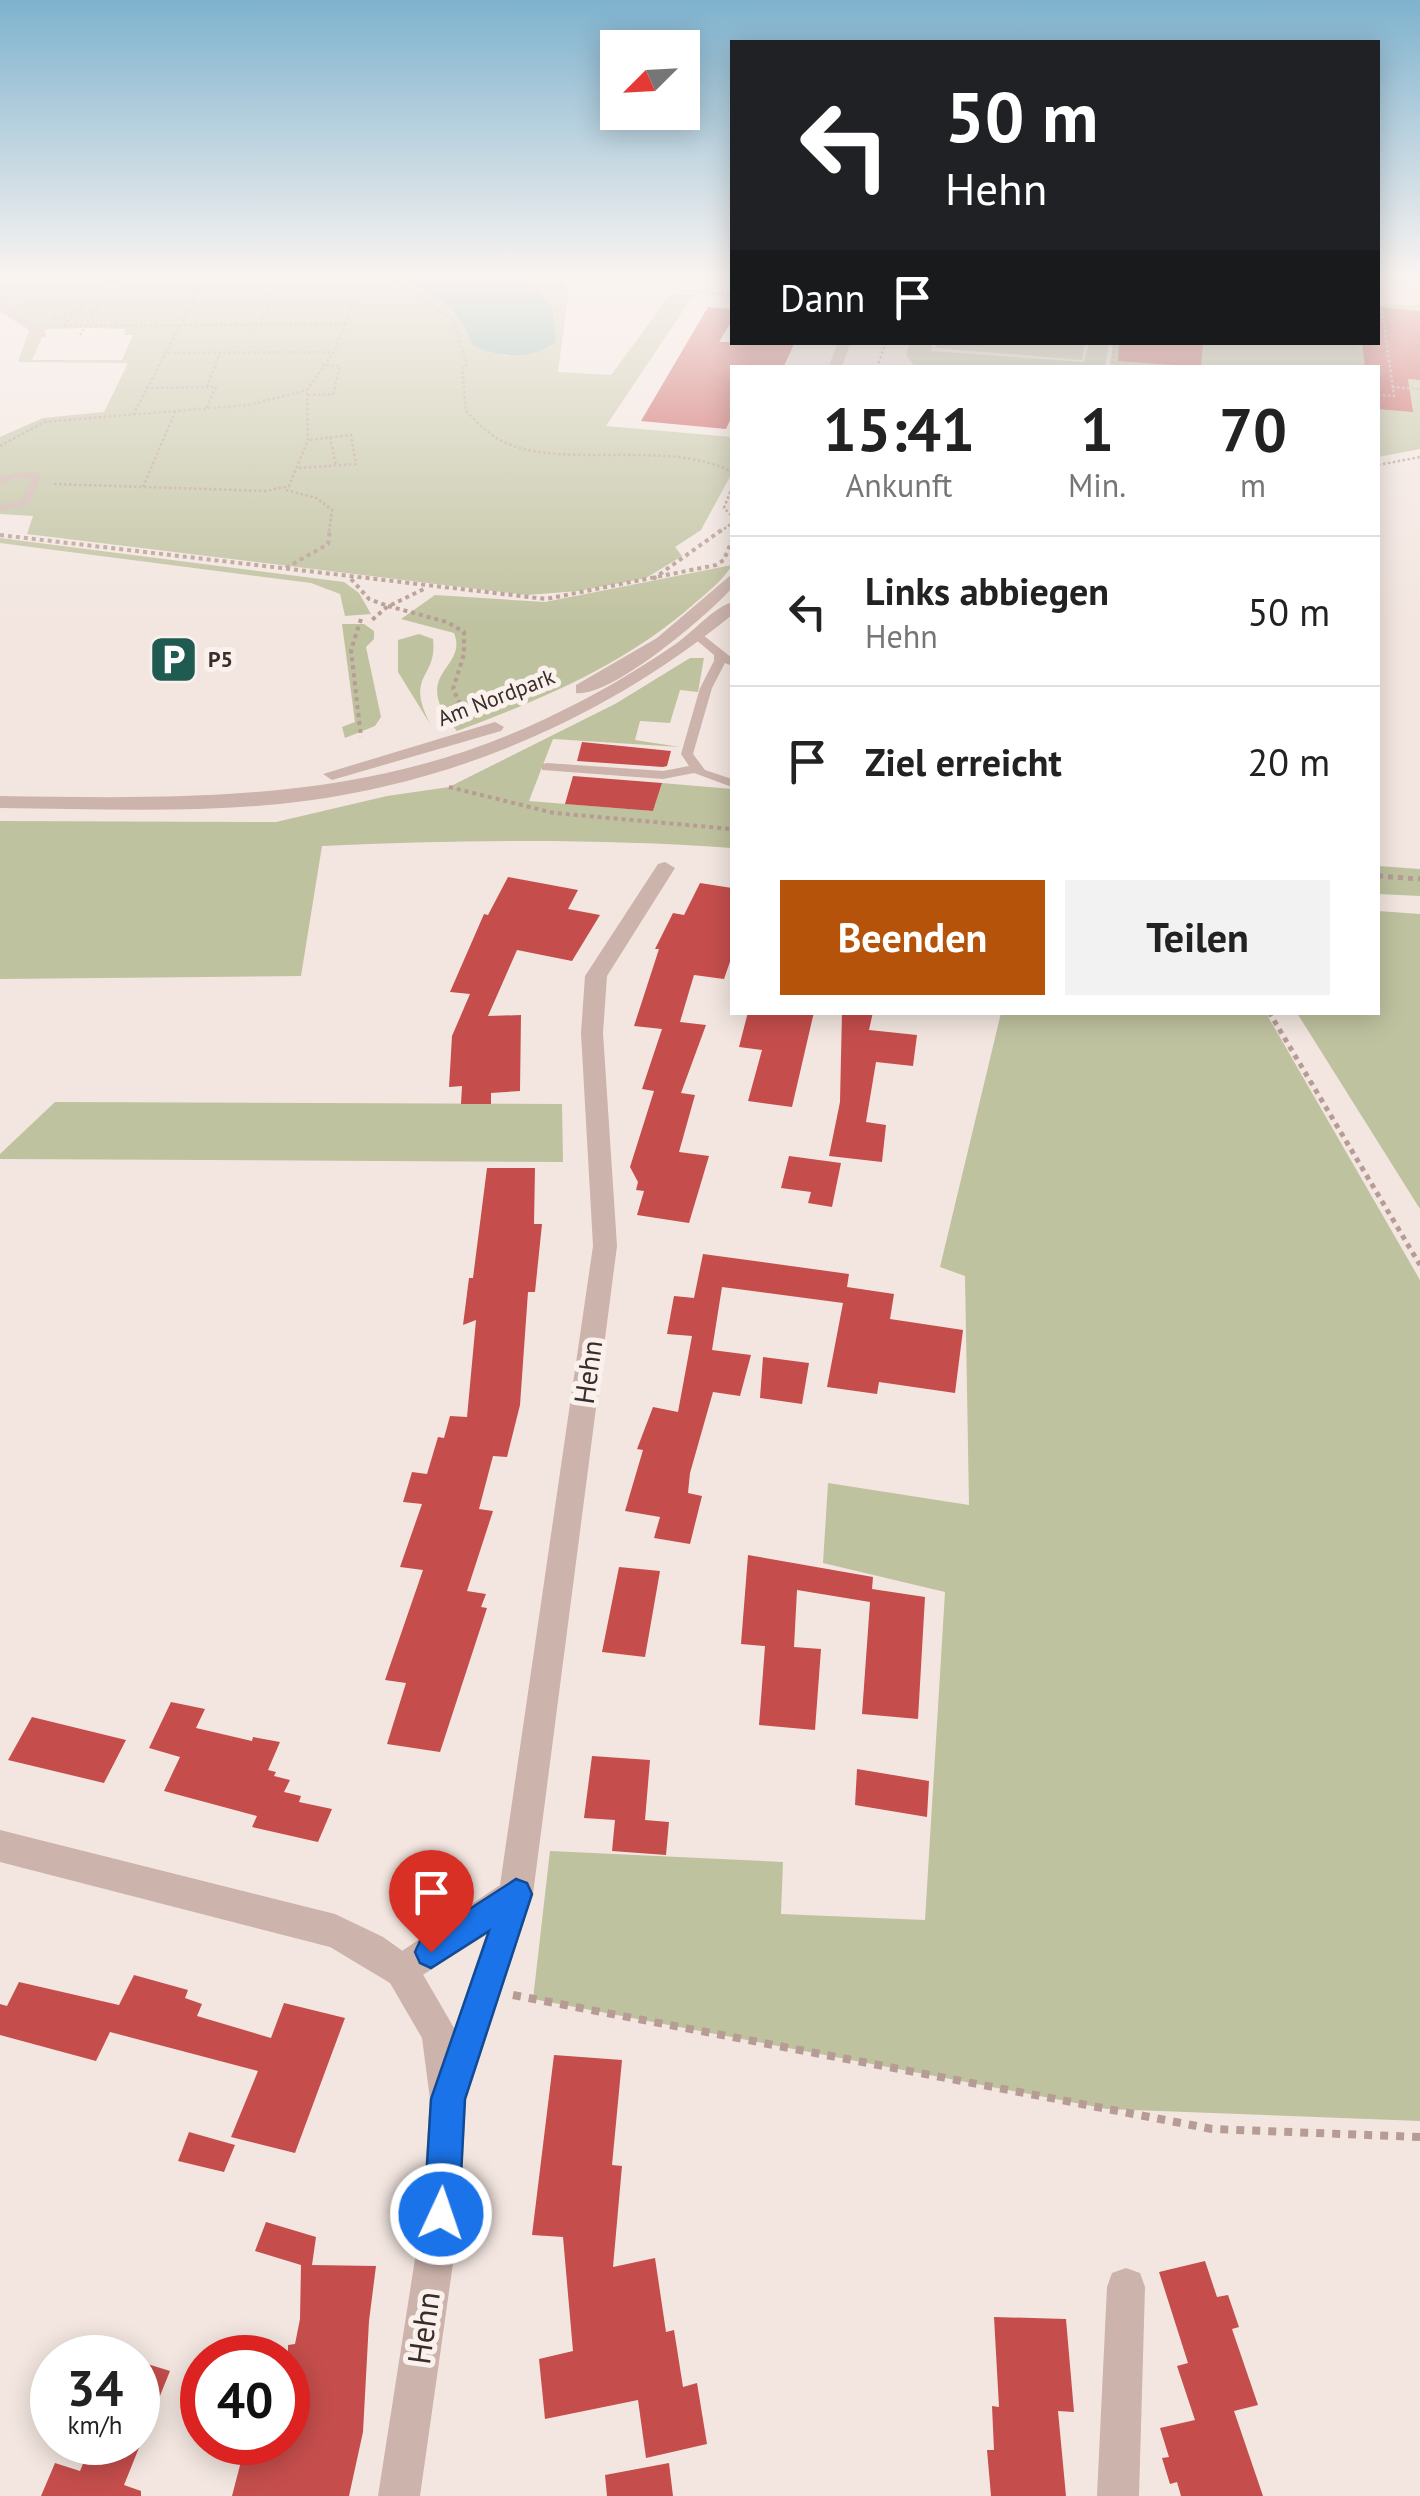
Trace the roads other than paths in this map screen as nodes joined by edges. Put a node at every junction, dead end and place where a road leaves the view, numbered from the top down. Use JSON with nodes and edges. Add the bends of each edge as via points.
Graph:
{"nodes":[{"id":1,"x":0,"y":481,"type":"edge"},
{"id":2,"x":0,"y":508,"type":"edge"},
{"id":3,"x":730,"y":580,"type":"edge"},
{"id":4,"x":730,"y":609,"type":"edge"},
{"id":5,"x":699,"y":637,"type":"junction"},
{"id":6,"x":720,"y":652,"type":"junction"},
{"id":7,"x":730,"y":664,"type":"edge"},
{"id":8,"x":730,"y":667,"type":"edge"},
{"id":9,"x":712,"y":677,"type":"junction"},
{"id":10,"x":547,"y":767,"type":"dead end"},
{"id":11,"x":696,"y":769,"type":"junction"},
{"id":12,"x":730,"y":783,"type":"edge"},
{"id":13,"x":246,"y":798,"type":"junction"},
{"id":14,"x":0,"y":802,"type":"edge"},
{"id":15,"x":665,"y":868,"type":"dead end"},
{"id":16,"x":0,"y":1846,"type":"edge"},
{"id":17,"x":516,"y":1894,"type":"junction"},
{"id":18,"x":402,"y":1971,"type":"junction"},
{"id":19,"x":448,"y":2099,"type":"junction"},
{"id":20,"x":1126,"y":2287,"type":"dead end"},
{"id":21,"x":400,"y":2496,"type":"edge"},
{"id":22,"x":1118,"y":2496,"type":"edge"}],
"edges":[{"from":1,"to":2,"type":"lane","via":[[38,476],[25,502]]},
{"from":3,"to":13,"type":"street","name":"Am Nordpark","via":[[683,625],[605,678],[545,708],[483,732]]},
{"from":4,"to":5,"type":"street","name":"Am Nordpark"},
{"from":5,"to":6,"type":"lane"},
{"from":5,"to":13,"type":"street","name":"Am Nordpark","via":[[626,686],[457,760],[304,795]]},
{"from":6,"to":7,"type":"lane"},
{"from":6,"to":9,"type":"lane"},
{"from":8,"to":9,"type":"lane"},
{"from":9,"to":11,"type":"lane","via":[[687,754]]},
{"from":10,"to":11,"type":"lane","via":[[664,775]]},
{"from":11,"to":12,"type":"lane"},
{"from":13,"to":14,"type":"street","name":"Am Nordpark"},
{"from":15,"to":17,"type":"street","name":"Hehn","via":[[596,976],[592,1033],[605,1246]]},
{"from":16,"to":18,"type":"street","name":"Hehn","via":[[335,1932]]},
{"from":17,"to":18,"type":"street"},
{"from":17,"to":19,"type":"street","name":"Hehn"},
{"from":18,"to":19,"type":"street","name":"Hehn","via":[[439,2033]]},
{"from":19,"to":21,"type":"street","name":"Hehn","via":[[441,2214]]},
{"from":20,"to":22,"type":"street"}]}
